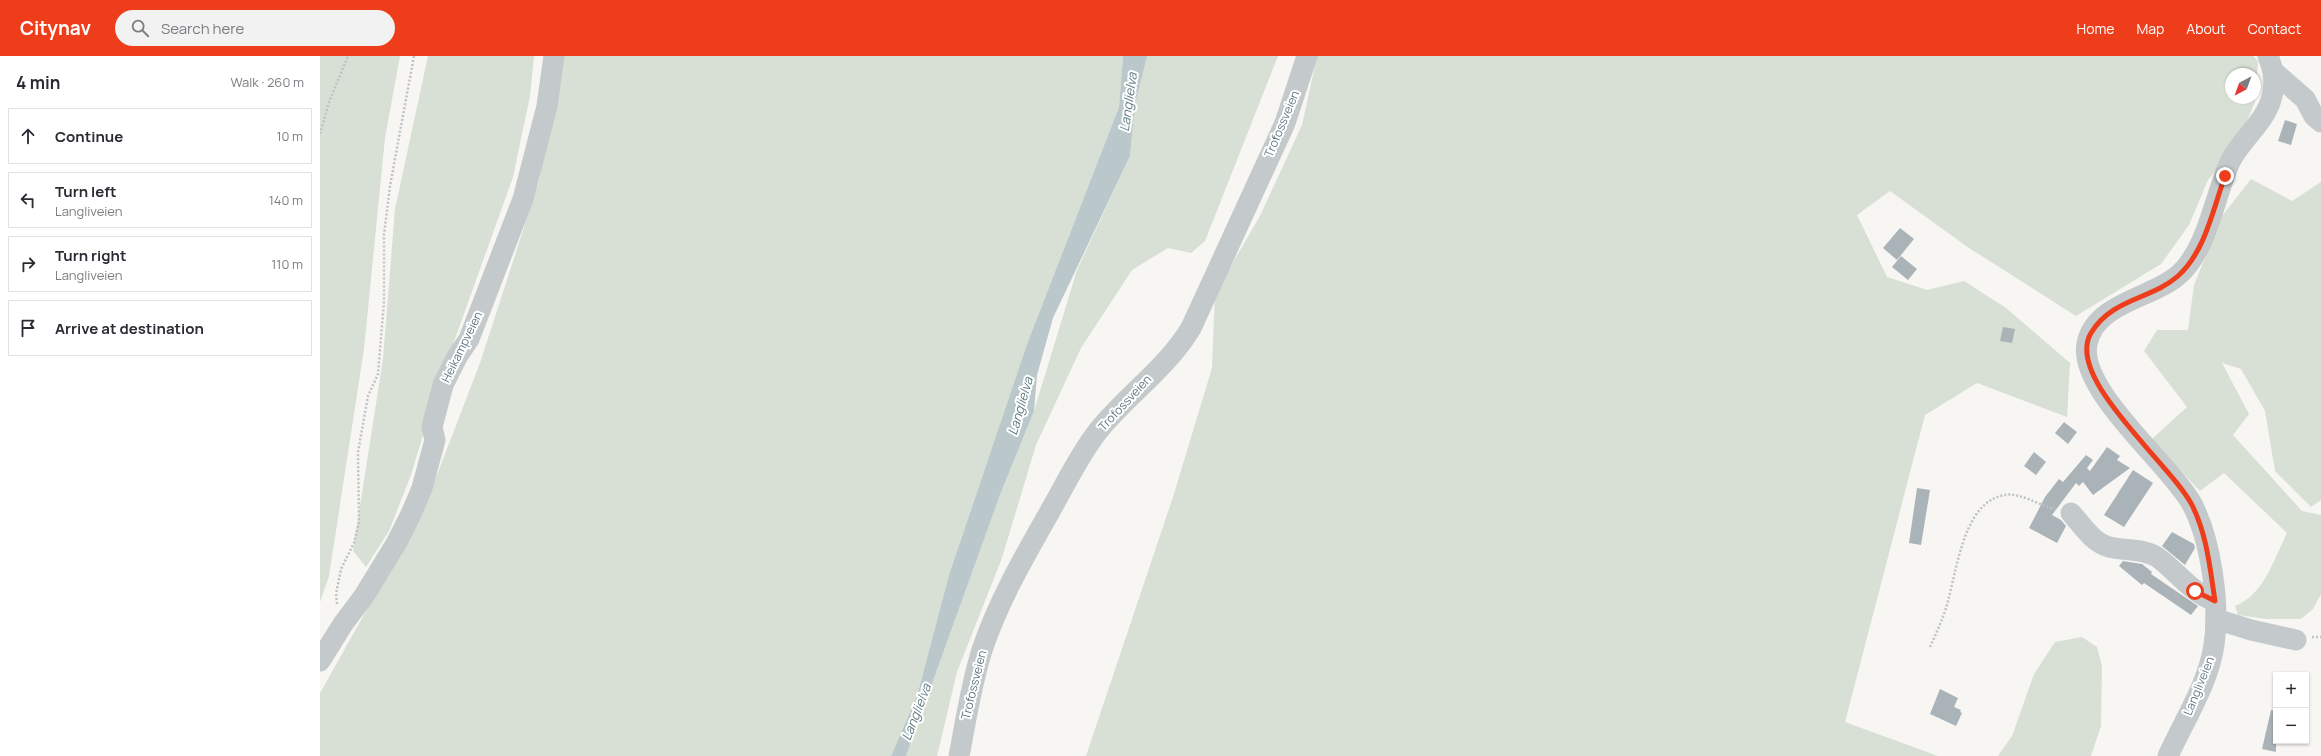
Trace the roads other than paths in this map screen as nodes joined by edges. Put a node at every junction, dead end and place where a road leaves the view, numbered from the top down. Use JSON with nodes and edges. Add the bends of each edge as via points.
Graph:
{"nodes":[{"id":1,"x":554,"y":56,"type":"edge"},
{"id":2,"x":1307,"y":56,"type":"edge"},
{"id":3,"x":2271,"y":64,"type":"edge"},
{"id":4,"x":2321,"y":122,"type":"edge"},
{"id":5,"x":2071,"y":513,"type":"road end"},
{"id":6,"x":2216,"y":610,"type":"junction"},
{"id":7,"x":2296,"y":640,"type":"dead end"},
{"id":8,"x":320,"y":661,"type":"edge"},
{"id":9,"x":959,"y":756,"type":"edge"},
{"id":10,"x":2168,"y":756,"type":"edge"}],
"edges":[{"from":1,"to":8,"type":"street","name":"Heikampveien","via":[[547,106],[523,199],[469,339],[443,386],[432,427],[435,440],[422,488],[397,542]]},
{"from":2,"to":9,"type":"street","name":"Trofossveien","via":[[1285,123],[1191,328],[1174,353],[1123,402],[1088,445],[1011,583],[982,650],[971,688]]},
{"from":3,"to":4,"type":"street","via":[[2305,99],[2314,116]]},
{"from":3,"to":6,"type":"street","name":"Langliveien","via":[[2271,102],[2231,160],[2205,233],[2188,266],[2160,289],[2141,295],[2107,313],[2091,333],[2086,345],[2088,364],[2104,396],[2166,468],[2191,503],[2204,536]]},
{"from":5,"to":6,"type":"street","via":[[2098,541],[2110,547],[2156,556]]},
{"from":6,"to":7,"type":"street","via":[[2251,630]]},
{"from":6,"to":10,"type":"street","name":"Langliveien","via":[[2210,662]]}]}
